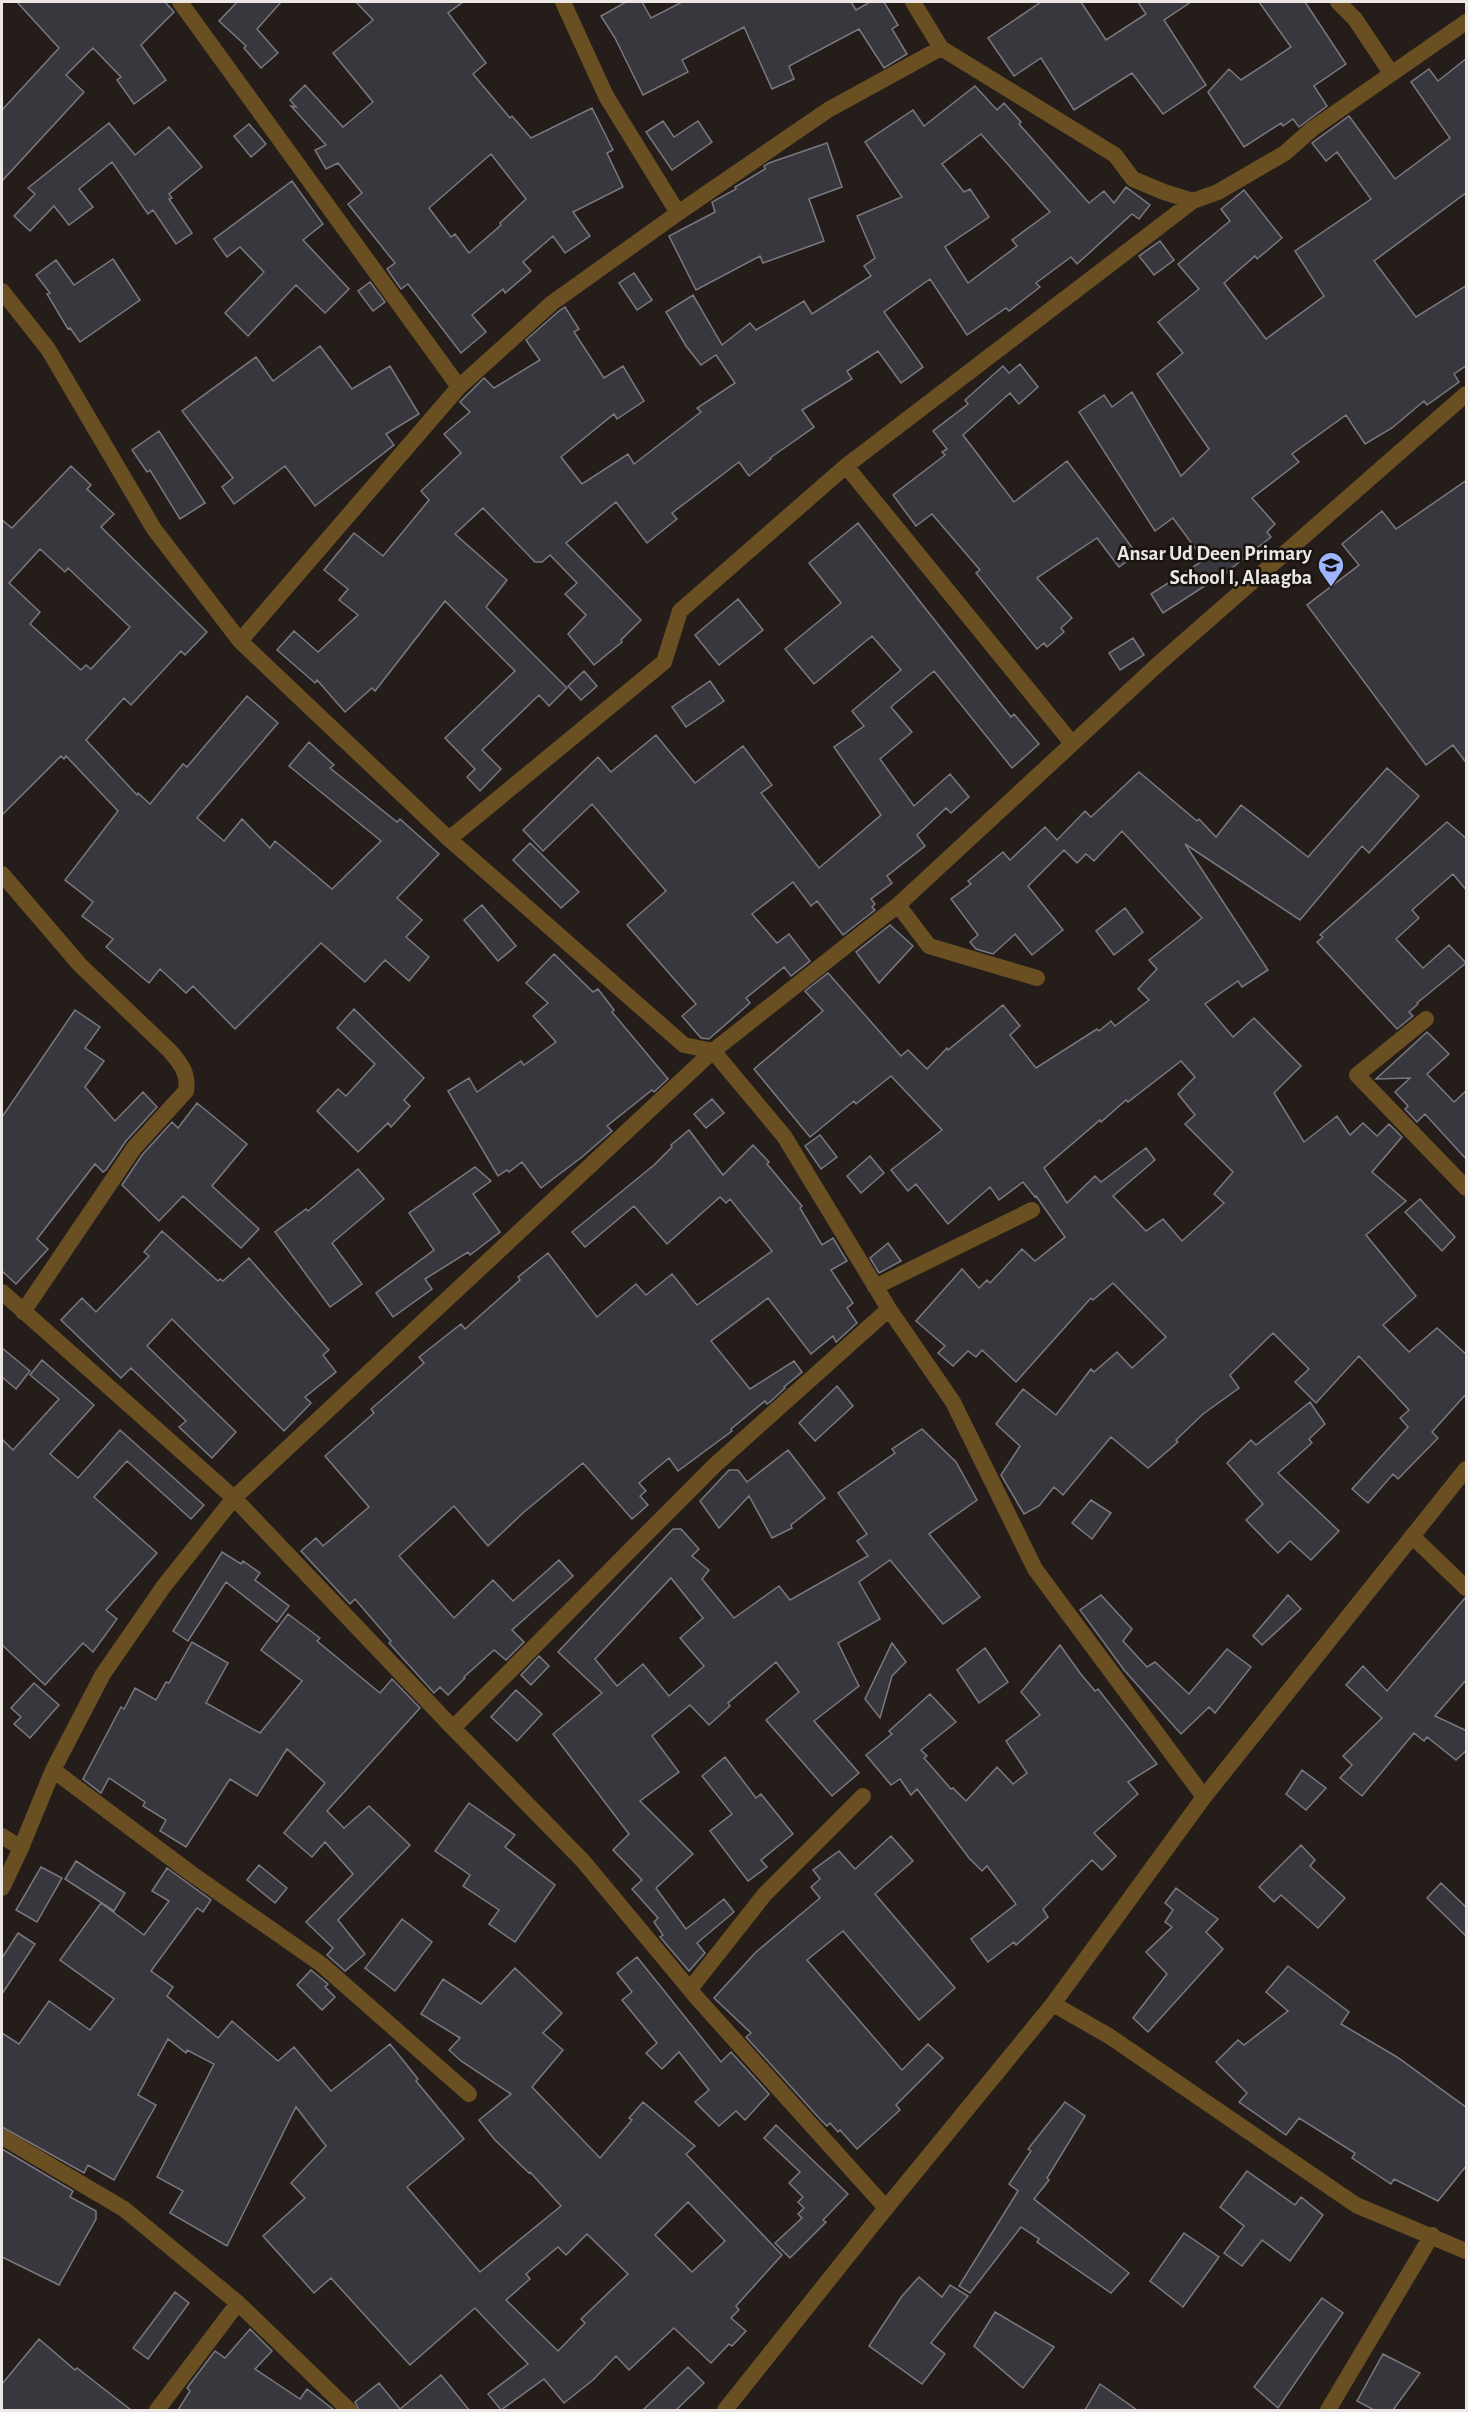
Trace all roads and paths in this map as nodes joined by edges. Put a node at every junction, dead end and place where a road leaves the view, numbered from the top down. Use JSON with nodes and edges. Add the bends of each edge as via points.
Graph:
{"nodes":[{"id":1,"x":180,"y":2,"type":"edge"},
{"id":2,"x":563,"y":2,"type":"edge"},
{"id":3,"x":913,"y":2,"type":"edge"},
{"id":4,"x":1338,"y":2,"type":"edge"},
{"id":5,"x":1467,"y":22,"type":"edge"},
{"id":6,"x":941,"y":48,"type":"junction"},
{"id":7,"x":1391,"y":73,"type":"junction"},
{"id":8,"x":1193,"y":201,"type":"junction"},
{"id":9,"x":678,"y":213,"type":"junction"},
{"id":10,"x":2,"y":291,"type":"edge"},
{"id":11,"x":459,"y":387,"type":"junction"},
{"id":12,"x":1467,"y":394,"type":"edge"},
{"id":13,"x":846,"y":466,"type":"junction"},
{"id":14,"x":240,"y":641,"type":"junction"},
{"id":15,"x":1071,"y":742,"type":"junction"},
{"id":16,"x":449,"y":840,"type":"junction"},
{"id":17,"x":2,"y":874,"type":"edge"},
{"id":18,"x":898,"y":905,"type":"junction"},
{"id":19,"x":1037,"y":978,"type":"dead end"},
{"id":20,"x":1426,"y":1019,"type":"dead end"},
{"id":21,"x":712,"y":1051,"type":"junction"},
{"id":22,"x":1467,"y":1188,"type":"edge"},
{"id":23,"x":1032,"y":1209,"type":"dead end"},
{"id":24,"x":875,"y":1287,"type":"junction"},
{"id":25,"x":2,"y":1292,"type":"edge"},
{"id":26,"x":889,"y":1309,"type":"junction"},
{"id":27,"x":23,"y":1312,"type":"junction"},
{"id":28,"x":1467,"y":1469,"type":"edge"},
{"id":29,"x":234,"y":1498,"type":"junction"},
{"id":30,"x":1412,"y":1536,"type":"junction"},
{"id":31,"x":1467,"y":1588,"type":"edge"},
{"id":32,"x":453,"y":1728,"type":"junction"},
{"id":33,"x":53,"y":1770,"type":"junction"},
{"id":34,"x":863,"y":1796,"type":"dead end"},
{"id":35,"x":1204,"y":1797,"type":"junction"},
{"id":36,"x":2,"y":1836,"type":"edge"},
{"id":37,"x":21,"y":1848,"type":"junction"},
{"id":38,"x":2,"y":1888,"type":"edge"},
{"id":39,"x":690,"y":1989,"type":"junction"},
{"id":40,"x":1053,"y":2004,"type":"junction"},
{"id":41,"x":470,"y":2094,"type":"dead end"},
{"id":42,"x":2,"y":2137,"type":"edge"},
{"id":43,"x":886,"y":2208,"type":"junction"},
{"id":44,"x":1432,"y":2235,"type":"junction"},
{"id":45,"x":1467,"y":2251,"type":"edge"},
{"id":46,"x":238,"y":2303,"type":"junction"},
{"id":47,"x":157,"y":2410,"type":"edge"},
{"id":48,"x":349,"y":2410,"type":"edge"},
{"id":49,"x":725,"y":2410,"type":"edge"},
{"id":50,"x":1328,"y":2410,"type":"edge"}],
"edges":[{"from":1,"to":11,"type":"street"},
{"from":2,"to":9,"type":"street","via":[[606,96]]},
{"from":3,"to":6,"type":"street"},
{"from":4,"to":7,"type":"street","via":[[1355,19]]},
{"from":5,"to":7,"type":"street"},
{"from":6,"to":8,"type":"street","via":[[1115,155],[1133,179]]},
{"from":6,"to":9,"type":"street","via":[[828,110]]},
{"from":7,"to":8,"type":"street","via":[[1285,153],[1218,192]]},
{"from":8,"to":13,"type":"street"},
{"from":9,"to":11,"type":"street","via":[[552,303]]},
{"from":10,"to":14,"type":"street","via":[[48,349],[154,529]]},
{"from":11,"to":14,"type":"street"},
{"from":12,"to":15,"type":"street"},
{"from":13,"to":15,"type":"street"},
{"from":13,"to":16,"type":"street","via":[[680,611],[664,662]]},
{"from":14,"to":16,"type":"street"},
{"from":15,"to":18,"type":"street"},
{"from":16,"to":21,"type":"street","via":[[684,1045]]},
{"from":17,"to":27,"type":"street","via":[[80,965],[170,1051],[188,1080],[186,1091],[134,1148]]},
{"from":18,"to":19,"type":"street","via":[[929,946]]},
{"from":18,"to":21,"type":"street"},
{"from":20,"to":22,"type":"street","via":[[1357,1075]]},
{"from":21,"to":24,"type":"street","via":[[784,1136]]},
{"from":21,"to":29,"type":"street"},
{"from":23,"to":24,"type":"street"},
{"from":24,"to":26,"type":"street"},
{"from":25,"to":27,"type":"street"},
{"from":26,"to":32,"type":"street","via":[[715,1465]]},
{"from":26,"to":35,"type":"street","via":[[953,1402],[1035,1569]]},
{"from":27,"to":29,"type":"street"},
{"from":28,"to":30,"type":"street"},
{"from":29,"to":32,"type":"street"},
{"from":29,"to":33,"type":"street","via":[[164,1586],[110,1664]]},
{"from":30,"to":31,"type":"street"},
{"from":30,"to":35,"type":"street"},
{"from":32,"to":39,"type":"street","via":[[583,1861]]},
{"from":33,"to":37,"type":"street"},
{"from":33,"to":41,"type":"street","via":[[321,1964]]},
{"from":34,"to":39,"type":"street","via":[[765,1894]]},
{"from":35,"to":40,"type":"street"},
{"from":36,"to":37,"type":"street"},
{"from":37,"to":38,"type":"street"},
{"from":39,"to":43,"type":"street"},
{"from":40,"to":43,"type":"street"},
{"from":40,"to":44,"type":"street","via":[[1109,2036],[1356,2205]]},
{"from":42,"to":46,"type":"street","via":[[124,2209]]},
{"from":43,"to":49,"type":"street"},
{"from":44,"to":45,"type":"street"},
{"from":44,"to":50,"type":"street"},
{"from":46,"to":47,"type":"street"},
{"from":46,"to":48,"type":"street"}]}
